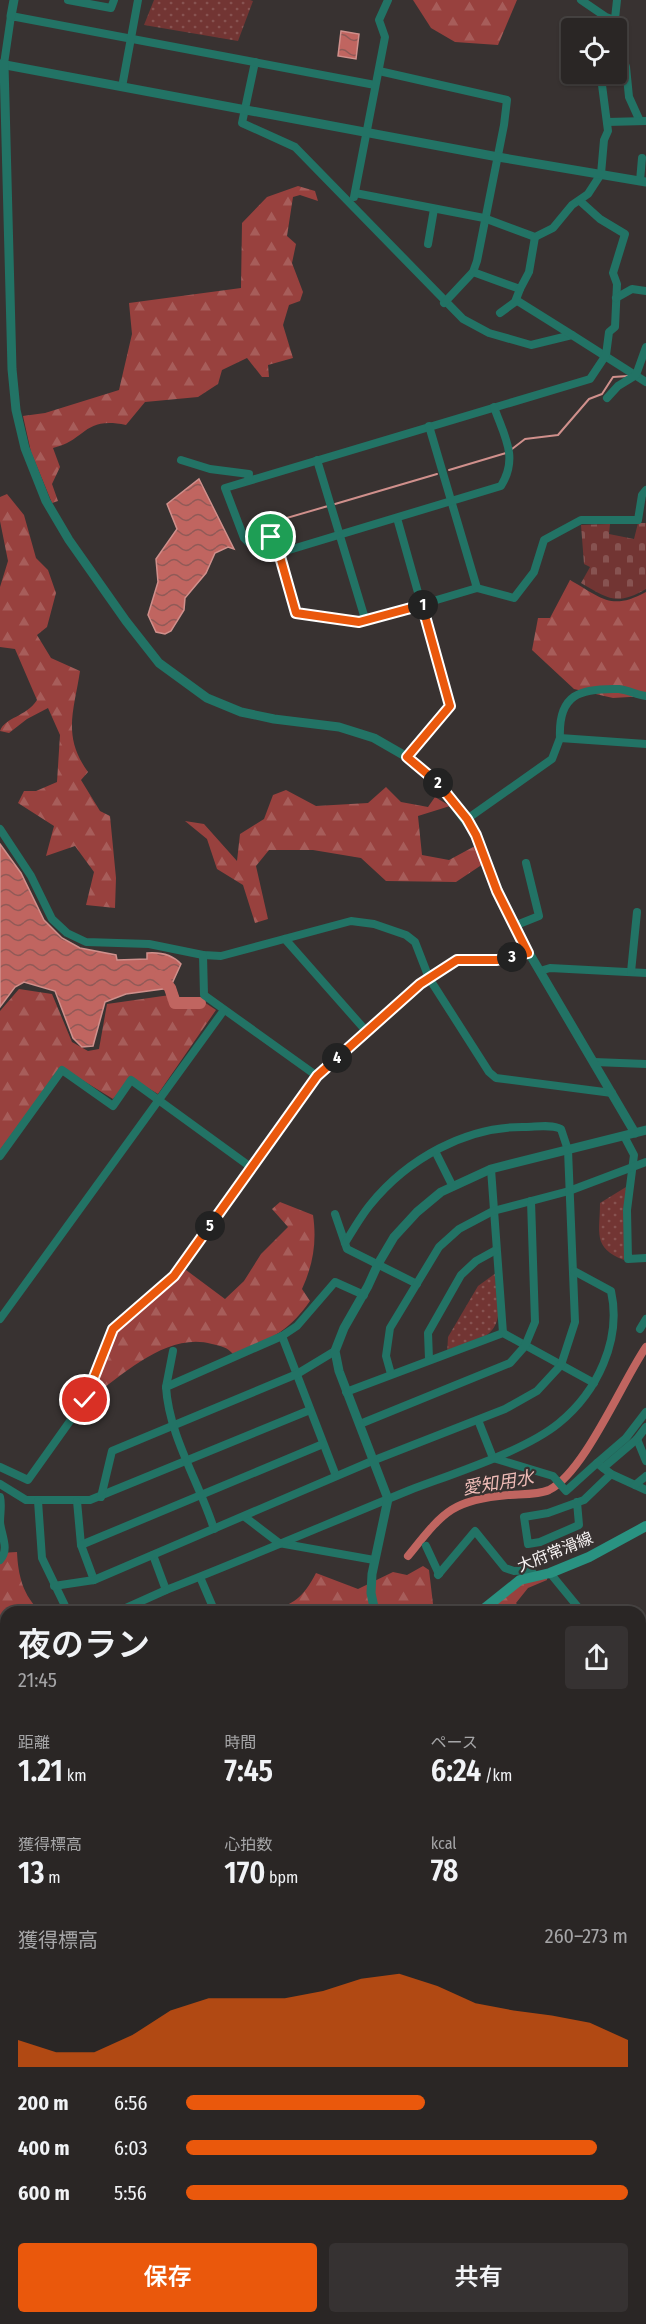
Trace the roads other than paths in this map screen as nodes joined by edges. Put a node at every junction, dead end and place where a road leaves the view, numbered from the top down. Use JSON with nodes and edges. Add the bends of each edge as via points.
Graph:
{"nodes":[{"id":1,"x":14,"y":0,"type":"edge"},
{"id":2,"x":68,"y":0,"type":"edge"},
{"id":3,"x":114,"y":0,"type":"edge"},
{"id":4,"x":138,"y":0,"type":"edge"},
{"id":5,"x":388,"y":0,"type":"edge"},
{"id":6,"x":581,"y":0,"type":"edge"},
{"id":7,"x":617,"y":0,"type":"edge"},
{"id":8,"x":11,"y":16,"type":"junction"},
{"id":9,"x":606,"y":18,"type":"edge"},
{"id":10,"x":615,"y":18,"type":"edge"},
{"id":11,"x":130,"y":37,"type":"junction"},
{"id":12,"x":255,"y":62,"type":"junction"},
{"id":13,"x":2,"y":64,"type":"edge"},
{"id":14,"x":379,"y":71,"type":"junction"},
{"id":15,"x":627,"y":82,"type":"edge"},
{"id":16,"x":603,"y":84,"type":"edge"},
{"id":17,"x":375,"y":85,"type":"junction"},
{"id":18,"x":122,"y":87,"type":"junction"},
{"id":19,"x":246,"y":110,"type":"junction"},
{"id":20,"x":642,"y":120,"type":"edge"},
{"id":21,"x":607,"y":122,"type":"junction"},
{"id":22,"x":366,"y":133,"type":"junction"},
{"id":23,"x":498,"y":157,"type":"junction"},
{"id":24,"x":642,"y":158,"type":"dead end"},
{"id":25,"x":601,"y":174,"type":"junction"},
{"id":26,"x":643,"y":181,"type":"edge"},
{"id":27,"x":355,"y":194,"type":"junction"},
{"id":28,"x":580,"y":201,"type":"junction"},
{"id":29,"x":353,"y":207,"type":"junction"},
{"id":30,"x":434,"y":208,"type":"junction"},
{"id":31,"x":484,"y":218,"type":"junction"},
{"id":32,"x":535,"y":237,"type":"junction"},
{"id":33,"x":428,"y":243,"type":"dead end"},
{"id":34,"x":473,"y":272,"type":"junction"},
{"id":35,"x":520,"y":289,"type":"junction"},
{"id":36,"x":646,"y":291,"type":"edge"},
{"id":37,"x":616,"y":298,"type":"junction"},
{"id":38,"x":516,"y":300,"type":"junction"},
{"id":39,"x":444,"y":303,"type":"junction"},
{"id":40,"x":500,"y":313,"type":"dead end"},
{"id":41,"x":572,"y":335,"type":"junction"},
{"id":42,"x":646,"y":347,"type":"edge"},
{"id":43,"x":606,"y":355,"type":"junction"},
{"id":44,"x":636,"y":375,"type":"junction"},
{"id":45,"x":646,"y":382,"type":"edge"},
{"id":46,"x":607,"y":398,"type":"dead end"},
{"id":47,"x":495,"y":407,"type":"junction"},
{"id":48,"x":429,"y":426,"type":"junction"},
{"id":49,"x":181,"y":460,"type":"dead end"},
{"id":50,"x":317,"y":460,"type":"junction"},
{"id":51,"x":248,"y":480,"type":"junction"},
{"id":52,"x":646,"y":490,"type":"edge"},
{"id":53,"x":452,"y":501,"type":"junction"},
{"id":54,"x":397,"y":518,"type":"junction"},
{"id":55,"x":340,"y":535,"type":"junction"},
{"id":56,"x":279,"y":553,"type":"junction"},
{"id":57,"x":477,"y":588,"type":"junction"},
{"id":58,"x":422,"y":605,"type":"junction"},
{"id":59,"x":366,"y":621,"type":"junction"},
{"id":60,"x":646,"y":696,"type":"edge"},
{"id":61,"x":560,"y":738,"type":"junction"},
{"id":62,"x":646,"y":744,"type":"edge"},
{"id":63,"x":407,"y":757,"type":"junction"},
{"id":64,"x":467,"y":819,"type":"junction"},
{"id":65,"x":0,"y":829,"type":"edge"},
{"id":66,"x":526,"y":863,"type":"dead end"},
{"id":67,"x":637,"y":912,"type":"dead end"},
{"id":68,"x":637,"y":921,"type":"junction"},
{"id":69,"x":646,"y":921,"type":"edge"},
{"id":70,"x":514,"y":926,"type":"junction"},
{"id":71,"x":285,"y":939,"type":"junction"},
{"id":72,"x":528,"y":953,"type":"junction"},
{"id":73,"x":203,"y":955,"type":"junction"},
{"id":74,"x":540,"y":971,"type":"junction"},
{"id":75,"x":631,"y":972,"type":"junction"},
{"id":76,"x":646,"y":973,"type":"edge"},
{"id":77,"x":429,"y":978,"type":"junction"},
{"id":78,"x":224,"y":1010,"type":"junction"},
{"id":79,"x":367,"y":1032,"type":"junction"},
{"id":80,"x":594,"y":1062,"type":"junction"},
{"id":81,"x":646,"y":1064,"type":"edge"},
{"id":82,"x":317,"y":1076,"type":"junction"},
{"id":83,"x":612,"y":1093,"type":"junction"},
{"id":84,"x":158,"y":1100,"type":"junction"},
{"id":85,"x":646,"y":1130,"type":"edge"},
{"id":86,"x":635,"y":1133,"type":"junction"},
{"id":87,"x":624,"y":1136,"type":"junction"},
{"id":88,"x":568,"y":1150,"type":"junction"},
{"id":89,"x":435,"y":1151,"type":"junction"},
{"id":90,"x":0,"y":1156,"type":"edge"},
{"id":91,"x":646,"y":1162,"type":"edge"},
{"id":92,"x":634,"y":1165,"type":"junction"},
{"id":93,"x":252,"y":1168,"type":"junction"},
{"id":94,"x":491,"y":1169,"type":"junction"},
{"id":95,"x":453,"y":1185,"type":"junction"},
{"id":96,"x":570,"y":1191,"type":"junction"},
{"id":97,"x":531,"y":1201,"type":"junction"},
{"id":98,"x":493,"y":1211,"type":"junction"},
{"id":99,"x":334,"y":1214,"type":"dead end"},
{"id":100,"x":345,"y":1243,"type":"junction"},
{"id":101,"x":496,"y":1250,"type":"junction"},
{"id":102,"x":646,"y":1258,"type":"edge"},
{"id":103,"x":378,"y":1264,"type":"junction"},
{"id":104,"x":574,"y":1271,"type":"junction"},
{"id":105,"x":417,"y":1284,"type":"junction"},
{"id":106,"x":364,"y":1294,"type":"junction"},
{"id":107,"x":0,"y":1319,"type":"edge"},
{"id":108,"x":646,"y":1319,"type":"edge"},
{"id":109,"x":640,"y":1329,"type":"dead end"},
{"id":110,"x":503,"y":1333,"type":"junction"},
{"id":111,"x":282,"y":1336,"type":"junction"},
{"id":112,"x":525,"y":1346,"type":"junction"},
{"id":113,"x":173,"y":1351,"type":"dead end"},
{"id":114,"x":335,"y":1351,"type":"junction"},
{"id":115,"x":429,"y":1359,"type":"junction"},
{"id":116,"x":561,"y":1365,"type":"junction"},
{"id":117,"x":297,"y":1374,"type":"junction"},
{"id":118,"x":391,"y":1374,"type":"junction"},
{"id":119,"x":594,"y":1383,"type":"junction"},
{"id":120,"x":166,"y":1387,"type":"junction"},
{"id":121,"x":346,"y":1392,"type":"junction"},
{"id":122,"x":310,"y":1410,"type":"junction"},
{"id":123,"x":646,"y":1412,"type":"edge"},
{"id":124,"x":478,"y":1420,"type":"junction"},
{"id":125,"x":360,"y":1424,"type":"junction"},
{"id":126,"x":173,"y":1425,"type":"junction"},
{"id":127,"x":646,"y":1426,"type":"edge"},
{"id":128,"x":637,"y":1439,"type":"junction"},
{"id":129,"x":322,"y":1444,"type":"junction"},
{"id":130,"x":493,"y":1458,"type":"junction"},
{"id":131,"x":187,"y":1461,"type":"junction"},
{"id":132,"x":372,"y":1461,"type":"junction"},
{"id":133,"x":646,"y":1461,"type":"edge"},
{"id":134,"x":600,"y":1465,"type":"junction"},
{"id":135,"x":0,"y":1467,"type":"edge"},
{"id":136,"x":611,"y":1474,"type":"junction"},
{"id":137,"x":336,"y":1476,"type":"junction"},
{"id":138,"x":646,"y":1476,"type":"edge"},
{"id":139,"x":0,"y":1484,"type":"edge"},
{"id":140,"x":635,"y":1485,"type":"junction"},
{"id":141,"x":646,"y":1490,"type":"edge"},
{"id":142,"x":202,"y":1494,"type":"junction"},
{"id":143,"x":0,"y":1497,"type":"edge"},
{"id":144,"x":101,"y":1497,"type":"junction"},
{"id":145,"x":388,"y":1499,"type":"junction"},
{"id":146,"x":38,"y":1501,"type":"junction"},
{"id":147,"x":77,"y":1501,"type":"junction"},
{"id":148,"x":578,"y":1502,"type":"junction"},
{"id":149,"x":245,"y":1517,"type":"junction"},
{"id":150,"x":646,"y":1526,"type":"edge"},
{"id":151,"x":214,"y":1529,"type":"junction"},
{"id":152,"x":279,"y":1543,"type":"junction"},
{"id":153,"x":81,"y":1545,"type":"junction"},
{"id":154,"x":426,"y":1546,"type":"dead end"},
{"id":155,"x":153,"y":1555,"type":"junction"},
{"id":156,"x":0,"y":1560,"type":"edge"},
{"id":157,"x":374,"y":1560,"type":"junction"},
{"id":158,"x":550,"y":1573,"type":"junction"},
{"id":159,"x":534,"y":1575,"type":"junction"},
{"id":160,"x":200,"y":1577,"type":"junction"},
{"id":161,"x":94,"y":1580,"type":"junction"},
{"id":162,"x":54,"y":1586,"type":"junction"},
{"id":163,"x":166,"y":1590,"type":"junction"},
{"id":164,"x":65,"y":1606,"type":"edge"},
{"id":165,"x":130,"y":1606,"type":"edge"},
{"id":166,"x":210,"y":1606,"type":"edge"},
{"id":167,"x":374,"y":1606,"type":"edge"},
{"id":168,"x":488,"y":1606,"type":"edge"},
{"id":169,"x":577,"y":1606,"type":"edge"}],
"edges":[{"from":1,"to":8,"type":"street"},
{"from":2,"to":3,"type":"street","via":[[111,8]]},
{"from":4,"to":11,"type":"street"},
{"from":5,"to":14,"type":"street","via":[[379,20],[385,37]]},
{"from":6,"to":9,"type":"street"},
{"from":7,"to":10,"type":"street"},
{"from":8,"to":11,"type":"street"},
{"from":8,"to":13,"type":"street"},
{"from":11,"to":12,"type":"street"},
{"from":11,"to":18,"type":"street"},
{"from":12,"to":17,"type":"street"},
{"from":12,"to":19,"type":"street"},
{"from":13,"to":18,"type":"street"},
{"from":13,"to":63,"type":"street","via":[[16,410],[35,476],[52,511],[126,621],[159,663],[182,681],[207,698],[241,712],[339,727],[374,738]]},
{"from":14,"to":17,"type":"street"},
{"from":14,"to":23,"type":"street","via":[[507,99]]},
{"from":15,"to":20,"type":"street","via":[[628,97]]},
{"from":16,"to":21,"type":"street"},
{"from":17,"to":22,"type":"street"},
{"from":18,"to":19,"type":"street"},
{"from":19,"to":22,"type":"street"},
{"from":19,"to":29,"type":"street","via":[[243,123],[295,147]]},
{"from":20,"to":21,"type":"street"},
{"from":21,"to":25,"type":"street"},
{"from":22,"to":23,"type":"street"},
{"from":22,"to":27,"type":"street"},
{"from":23,"to":25,"type":"street"},
{"from":23,"to":31,"type":"street"},
{"from":24,"to":26,"type":"street"},
{"from":25,"to":26,"type":"street"},
{"from":25,"to":28,"type":"street"},
{"from":27,"to":29,"type":"street"},
{"from":27,"to":30,"type":"street"},
{"from":28,"to":32,"type":"street","via":[[553,228]]},
{"from":28,"to":37,"type":"street","via":[[625,234],[613,273]]},
{"from":29,"to":39,"type":"street"},
{"from":30,"to":31,"type":"street"},
{"from":30,"to":33,"type":"street"},
{"from":31,"to":32,"type":"street"},
{"from":31,"to":34,"type":"street"},
{"from":32,"to":35,"type":"street","via":[[529,272]]},
{"from":34,"to":35,"type":"street"},
{"from":34,"to":39,"type":"street"},
{"from":35,"to":38,"type":"street"},
{"from":36,"to":37,"type":"street","via":[[632,289]]},
{"from":37,"to":43,"type":"street","via":[[615,327],[609,332]]},
{"from":38,"to":40,"type":"street"},
{"from":38,"to":41,"type":"street"},
{"from":39,"to":41,"type":"street","via":[[489,333],[531,345]]},
{"from":41,"to":43,"type":"street"},
{"from":42,"to":44,"type":"street"},
{"from":43,"to":44,"type":"street"},
{"from":43,"to":47,"type":"street","via":[[590,379]]},
{"from":44,"to":45,"type":"street"},
{"from":44,"to":46,"type":"street"},
{"from":47,"to":48,"type":"street"},
{"from":47,"to":53,"type":"street","via":[[512,458],[510,472],[501,486]]},
{"from":48,"to":50,"type":"street"},
{"from":48,"to":53,"type":"street"},
{"from":49,"to":51,"type":"street","via":[[249,474]]},
{"from":50,"to":51,"type":"street"},
{"from":50,"to":55,"type":"street"},
{"from":51,"to":56,"type":"street","via":[[225,488],[244,538],[248,542],[271,537]]},
{"from":52,"to":57,"type":"street","via":[[638,520],[581,520],[544,540],[534,572],[514,598]]},
{"from":53,"to":54,"type":"street"},
{"from":53,"to":57,"type":"street"},
{"from":54,"to":55,"type":"street"},
{"from":54,"to":58,"type":"street"},
{"from":55,"to":56,"type":"street"},
{"from":55,"to":59,"type":"street"},
{"from":56,"to":59,"type":"street","via":[[296,613]]},
{"from":57,"to":58,"type":"street"},
{"from":58,"to":59,"type":"street"},
{"from":58,"to":63,"type":"street","via":[[450,706]]},
{"from":60,"to":61,"type":"street","via":[[621,689],[584,690],[575,694],[563,709]]},
{"from":61,"to":62,"type":"street"},
{"from":61,"to":64,"type":"street","via":[[552,759]]},
{"from":63,"to":64,"type":"street","via":[[438,783]]},
{"from":64,"to":70,"type":"street"},
{"from":65,"to":73,"type":"street","via":[[23,862],[52,919],[67,933],[86,942],[149,944]]},
{"from":66,"to":70,"type":"street","via":[[539,916]]},
{"from":67,"to":68,"type":"street"},
{"from":68,"to":69,"type":"street"},
{"from":68,"to":75,"type":"street"},
{"from":70,"to":72,"type":"street"},
{"from":71,"to":73,"type":"street","via":[[221,956]]},
{"from":71,"to":77,"type":"street","via":[[341,922],[374,924],[415,942]]},
{"from":71,"to":79,"type":"street"},
{"from":72,"to":74,"type":"street"},
{"from":72,"to":77,"type":"street","via":[[497,960],[457,960]]},
{"from":73,"to":78,"type":"street","via":[[204,995]]},
{"from":74,"to":75,"type":"street","via":[[550,968]]},
{"from":74,"to":80,"type":"street"},
{"from":75,"to":76,"type":"street"},
{"from":77,"to":79,"type":"street"},
{"from":77,"to":83,"type":"street","via":[[496,1078]]},
{"from":78,"to":82,"type":"street"},
{"from":78,"to":84,"type":"street"},
{"from":79,"to":82,"type":"street"},
{"from":80,"to":81,"type":"street"},
{"from":80,"to":83,"type":"street"},
{"from":82,"to":93,"type":"street"},
{"from":83,"to":86,"type":"street"},
{"from":84,"to":90,"type":"street","via":[[131,1080],[113,1106],[62,1070]]},
{"from":84,"to":93,"type":"street"},
{"from":84,"to":107,"type":"street"},
{"from":85,"to":86,"type":"street"},
{"from":86,"to":87,"type":"street"},
{"from":87,"to":88,"type":"street"},
{"from":87,"to":92,"type":"street","via":[[634,1155]]},
{"from":88,"to":89,"type":"street","via":[[557,1127],[508,1127],[470,1134]]},
{"from":88,"to":94,"type":"street"},
{"from":88,"to":96,"type":"street"},
{"from":89,"to":95,"type":"street"},
{"from":89,"to":100,"type":"street","via":[[390,1182]]},
{"from":91,"to":92,"type":"street"},
{"from":92,"to":96,"type":"street"},
{"from":92,"to":102,"type":"street","via":[[627,1210],[628,1259]]},
{"from":93,"to":135,"type":"street","via":[[174,1276],[113,1329],[85,1400],[28,1480]]},
{"from":94,"to":95,"type":"street"},
{"from":94,"to":98,"type":"street"},
{"from":95,"to":103,"type":"street","via":[[417,1212],[394,1237]]},
{"from":96,"to":97,"type":"street"},
{"from":96,"to":104,"type":"street"},
{"from":97,"to":98,"type":"street"},
{"from":97,"to":112,"type":"street","via":[[535,1322]]},
{"from":98,"to":101,"type":"street"},
{"from":98,"to":105,"type":"street","via":[[459,1229],[439,1247]]},
{"from":99,"to":100,"type":"street"},
{"from":100,"to":103,"type":"street","via":[[347,1249]]},
{"from":101,"to":110,"type":"street"},
{"from":101,"to":115,"type":"street","via":[[461,1275],[428,1333]]},
{"from":103,"to":105,"type":"street"},
{"from":103,"to":106,"type":"street"},
{"from":104,"to":116,"type":"street","via":[[575,1322]]},
{"from":104,"to":119,"type":"street","via":[[611,1291],[613,1299],[612,1334],[602,1370]]},
{"from":105,"to":118,"type":"street","via":[[390,1328],[386,1356]]},
{"from":106,"to":111,"type":"street","via":[[335,1282],[297,1326]]},
{"from":106,"to":114,"type":"street"},
{"from":108,"to":109,"type":"street"},
{"from":110,"to":112,"type":"street"},
{"from":110,"to":115,"type":"street"},
{"from":111,"to":117,"type":"street"},
{"from":111,"to":120,"type":"street"},
{"from":112,"to":116,"type":"street"},
{"from":112,"to":125,"type":"street","via":[[510,1363]]},
{"from":113,"to":120,"type":"street"},
{"from":114,"to":117,"type":"street"},
{"from":114,"to":121,"type":"street"},
{"from":115,"to":118,"type":"street"},
{"from":116,"to":119,"type":"street"},
{"from":116,"to":124,"type":"street","via":[[530,1395]]},
{"from":117,"to":122,"type":"street"},
{"from":117,"to":126,"type":"street"},
{"from":118,"to":121,"type":"street"},
{"from":119,"to":130,"type":"street","via":[[559,1424]]},
{"from":120,"to":126,"type":"street"},
{"from":121,"to":125,"type":"street"},
{"from":122,"to":129,"type":"street"},
{"from":122,"to":131,"type":"street"},
{"from":123,"to":134,"type":"street"},
{"from":124,"to":130,"type":"street"},
{"from":124,"to":132,"type":"street"},
{"from":125,"to":132,"type":"street"},
{"from":126,"to":131,"type":"street"},
{"from":126,"to":144,"type":"street","via":[[112,1451]]},
{"from":127,"to":128,"type":"street"},
{"from":128,"to":133,"type":"street"},
{"from":128,"to":134,"type":"street"},
{"from":129,"to":137,"type":"street"},
{"from":129,"to":142,"type":"street"},
{"from":130,"to":134,"type":"street","via":[[553,1476],[568,1490]]},
{"from":130,"to":145,"type":"street"},
{"from":131,"to":142,"type":"street"},
{"from":131,"to":144,"type":"street"},
{"from":132,"to":137,"type":"street"},
{"from":132,"to":145,"type":"street"},
{"from":134,"to":136,"type":"street"},
{"from":136,"to":140,"type":"street"},
{"from":136,"to":148,"type":"street"},
{"from":137,"to":149,"type":"street"},
{"from":138,"to":140,"type":"street"},
{"from":139,"to":146,"type":"street","via":[[19,1498]]},
{"from":140,"to":141,"type":"street"},
{"from":142,"to":151,"type":"street"},
{"from":142,"to":153,"type":"street"},
{"from":143,"to":156,"type":"street","via":[[0,1525],[5,1542]]},
{"from":144,"to":147,"type":"street"},
{"from":145,"to":152,"type":"street"},
{"from":145,"to":157,"type":"street"},
{"from":146,"to":147,"type":"street"},
{"from":146,"to":162,"type":"street","via":[[42,1558]]},
{"from":147,"to":153,"type":"street"},
{"from":148,"to":148,"type":"street","via":[[524,1517],[528,1544],[579,1525]]},
{"from":149,"to":151,"type":"street"},
{"from":149,"to":152,"type":"street"},
{"from":150,"to":158,"type":"main road","name":"大府常滑線"},
{"from":151,"to":155,"type":"street"},
{"from":152,"to":157,"type":"street"},
{"from":152,"to":160,"type":"street"},
{"from":153,"to":161,"type":"street"},
{"from":154,"to":159,"type":"street","via":[[439,1575],[475,1531],[505,1568],[531,1570]]},
{"from":155,"to":161,"type":"street"},
{"from":155,"to":163,"type":"street"},
{"from":157,"to":167,"type":"street","via":[[371,1584]]},
{"from":158,"to":159,"type":"main road","name":"大府常滑線"},
{"from":158,"to":169,"type":"street"},
{"from":159,"to":168,"type":"main road","name":"大府常滑線","via":[[520,1580]]},
{"from":160,"to":163,"type":"street"},
{"from":160,"to":166,"type":"street"},
{"from":161,"to":162,"type":"street"},
{"from":162,"to":164,"type":"street"},
{"from":163,"to":165,"type":"street"}]}
